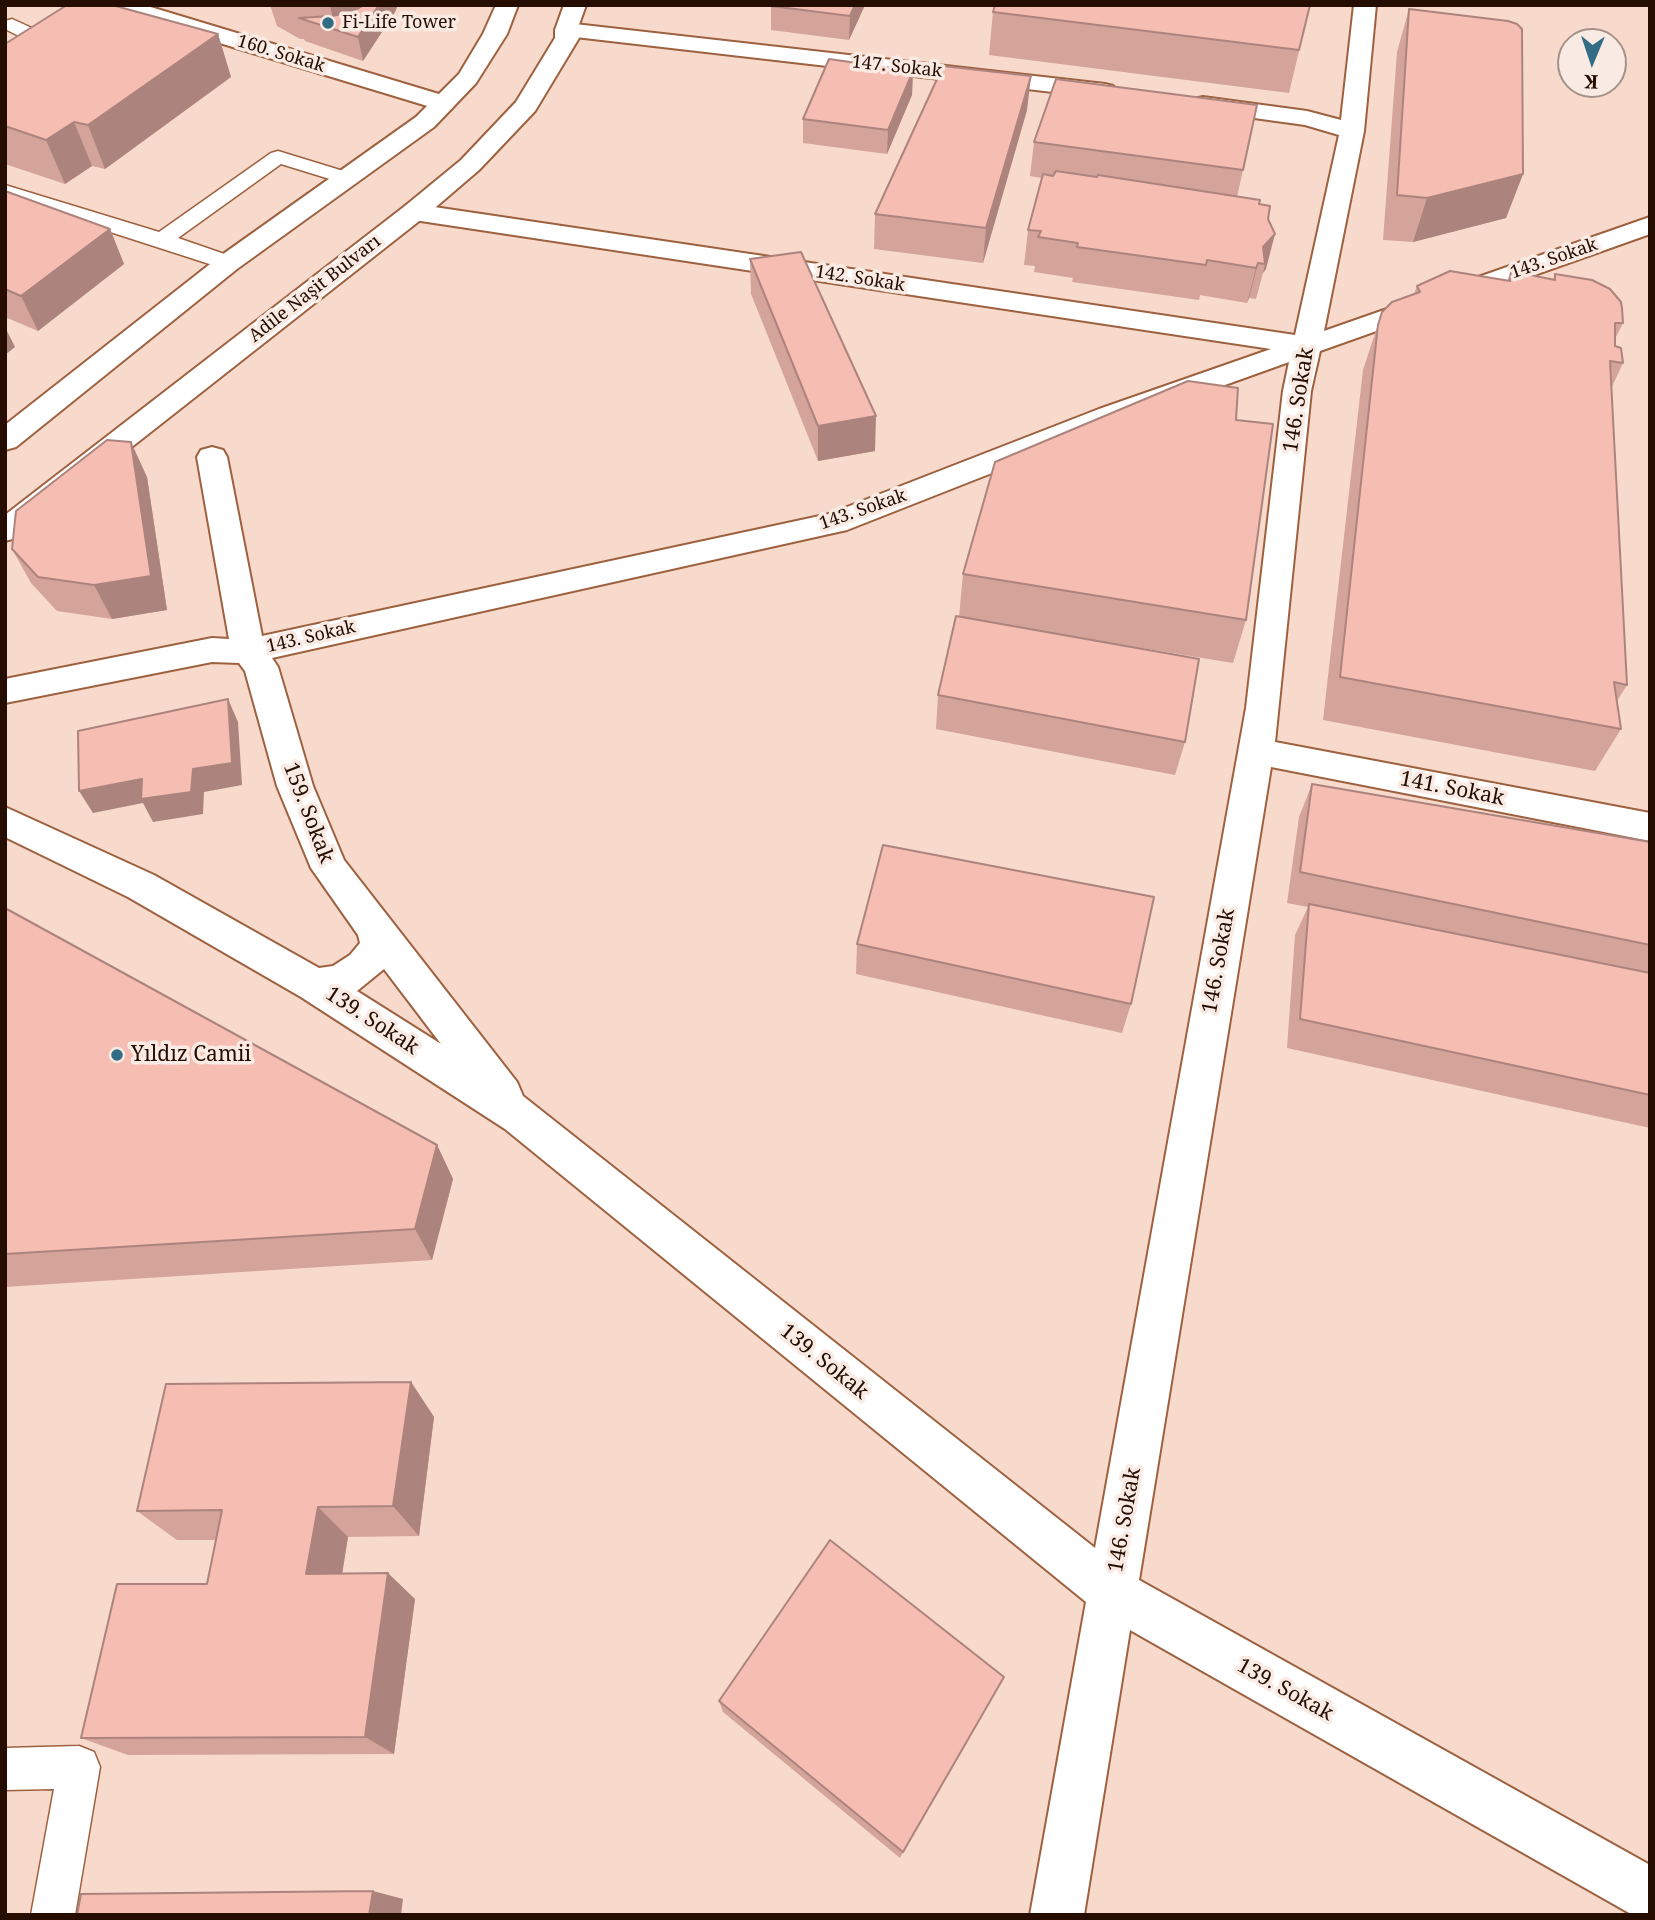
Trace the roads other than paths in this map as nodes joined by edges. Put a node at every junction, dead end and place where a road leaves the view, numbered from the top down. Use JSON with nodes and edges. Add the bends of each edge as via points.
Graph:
{"nodes":[{"id":1,"x":119,"y":5,"type":"edge"},
{"id":2,"x":507,"y":5,"type":"edge"},
{"id":3,"x":1365,"y":5,"type":"edge"},
{"id":4,"x":35,"y":12,"type":"dead end"},
{"id":5,"x":570,"y":18,"type":"edge"},
{"id":6,"x":9,"y":27,"type":"edge"},
{"id":7,"x":5,"y":71,"type":"edge"},
{"id":8,"x":1131,"y":95,"type":"edge"},
{"id":9,"x":1185,"y":102,"type":"edge"},
{"id":10,"x":443,"y":103,"type":"junction"},
{"id":11,"x":1352,"y":131,"type":"junction"},
{"id":12,"x":346,"y":178,"type":"junction"},
{"id":13,"x":5,"y":191,"type":"edge"},
{"id":14,"x":414,"y":212,"type":"junction"},
{"id":15,"x":1650,"y":225,"type":"edge"},
{"id":16,"x":162,"y":240,"type":"junction"},
{"id":17,"x":228,"y":263,"type":"junction"},
{"id":18,"x":1307,"y":346,"type":"junction"},
{"id":19,"x":5,"y":440,"type":"edge"},
{"id":20,"x":212,"y":457,"type":"dead end"},
{"id":21,"x":5,"y":531,"type":"edge"},
{"id":22,"x":248,"y":652,"type":"junction"},
{"id":23,"x":5,"y":691,"type":"edge"},
{"id":24,"x":1254,"y":751,"type":"junction"},
{"id":25,"x":5,"y":821,"type":"edge"},
{"id":26,"x":1650,"y":827,"type":"edge"},
{"id":27,"x":376,"y":928,"type":"junction"},
{"id":28,"x":315,"y":985,"type":"junction"},
{"id":29,"x":520,"y":1116,"type":"junction"},
{"id":30,"x":1113,"y":1593,"type":"junction"},
{"id":31,"x":5,"y":1769,"type":"edge"},
{"id":32,"x":1650,"y":1895,"type":"edge"},
{"id":33,"x":53,"y":1915,"type":"edge"},
{"id":34,"x":1057,"y":1915,"type":"edge"}],
"edges":[{"from":1,"to":10,"type":"street","name":"160. Sokak"},
{"from":2,"to":10,"type":"street","via":[[468,78]]},
{"from":3,"to":11,"type":"street","name":"146. Sokak"},
{"from":4,"to":6,"type":"lane"},
{"from":5,"to":8,"type":"street","name":"147. Sokak"},
{"from":5,"to":14,"type":"street","name":"Adile Naşit Bulvarı","via":[[567,38],[526,106],[470,165]]},
{"from":6,"to":7,"type":"lane","via":[[47,42]]},
{"from":9,"to":11,"type":"street","via":[[1307,118]]},
{"from":10,"to":12,"type":"street","via":[[425,122]]},
{"from":11,"to":18,"type":"street","name":"146. Sokak"},
{"from":12,"to":16,"type":"lane","via":[[278,157]]},
{"from":12,"to":17,"type":"street"},
{"from":13,"to":16,"type":"lane"},
{"from":14,"to":18,"type":"street","name":"142. Sokak"},
{"from":14,"to":21,"type":"street","name":"Adile Naşit Bulvarı"},
{"from":15,"to":18,"type":"street","name":"143. Sokak"},
{"from":16,"to":17,"type":"lane"},
{"from":17,"to":19,"type":"street"},
{"from":18,"to":22,"type":"street","name":"143. Sokak","via":[[1109,416],[836,523]]},
{"from":18,"to":24,"type":"street","name":"146. Sokak","via":[[1297,391],[1264,708]]},
{"from":20,"to":22,"type":"street","name":"159. Sokak"},
{"from":22,"to":23,"type":"street","name":"143. Sokak","via":[[212,650]]},
{"from":22,"to":27,"type":"street","name":"159. Sokak","via":[[261,667],[295,786],[329,868]]},
{"from":24,"to":26,"type":"street","name":"141. Sokak"},
{"from":24,"to":30,"type":"street","name":"146. Sokak"},
{"from":25,"to":28,"type":"street","name":"139. Sokak","via":[[141,886]]},
{"from":27,"to":28,"type":"street","via":[[380,947],[364,966],[342,981]]},
{"from":27,"to":29,"type":"street","name":"159. Sokak"},
{"from":28,"to":29,"type":"street","name":"139. Sokak"},
{"from":29,"to":30,"type":"street","name":"139. Sokak"},
{"from":30,"to":32,"type":"street","name":"139. Sokak"},
{"from":30,"to":34,"type":"street","name":"146. Sokak"},
{"from":31,"to":33,"type":"lane","via":[[79,1767]]}]}
